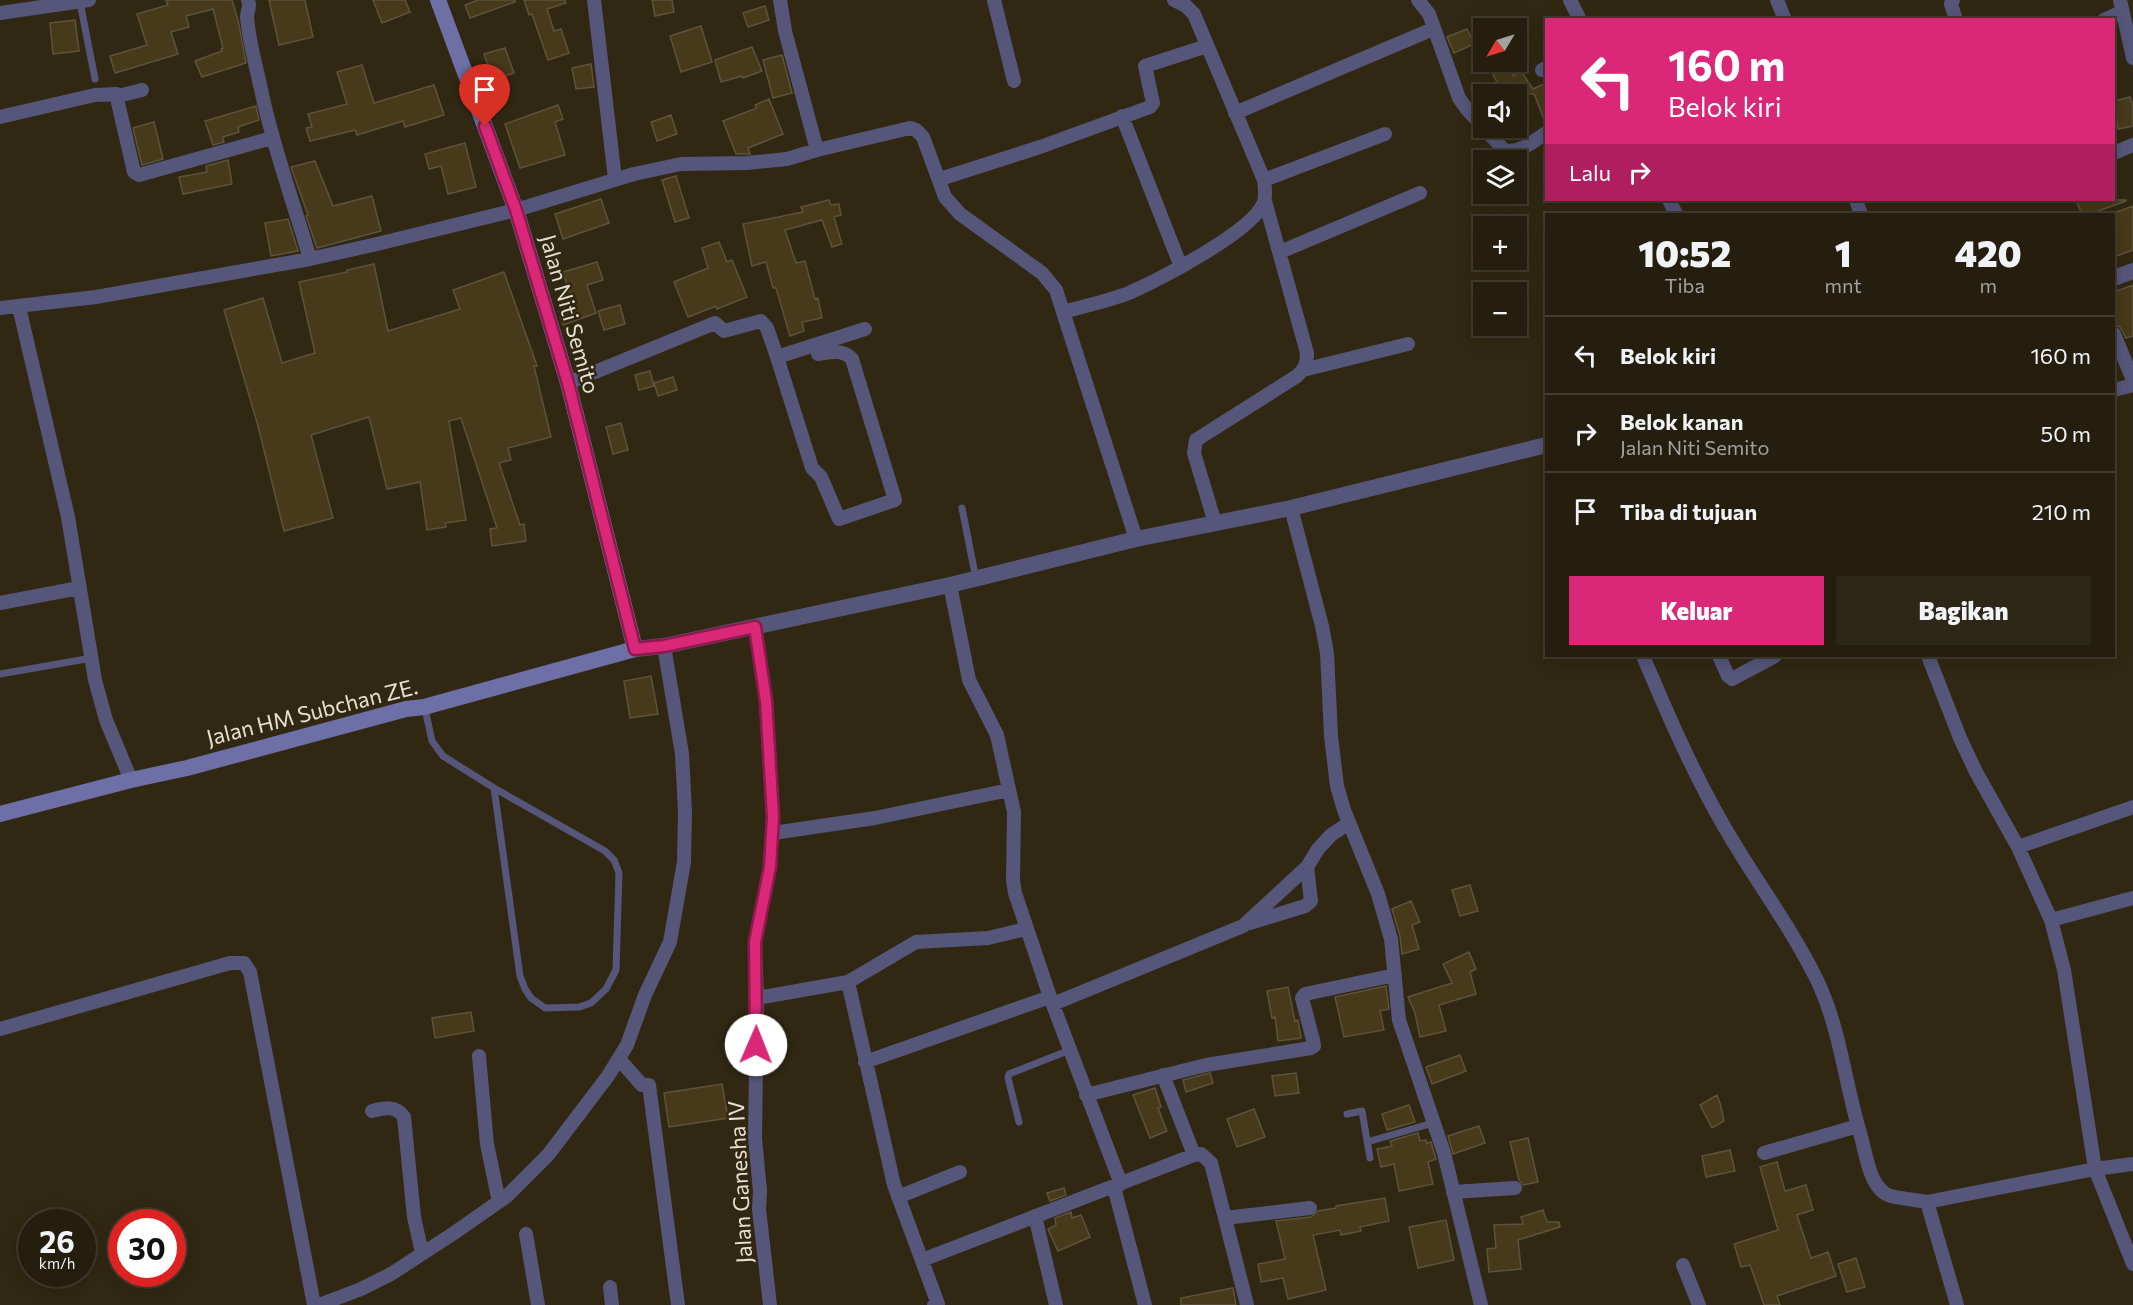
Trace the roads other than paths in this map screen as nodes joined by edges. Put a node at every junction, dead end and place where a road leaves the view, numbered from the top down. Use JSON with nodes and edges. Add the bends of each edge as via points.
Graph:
{"nodes":[{"id":1,"x":248,"y":0,"type":"edge"},
{"id":2,"x":438,"y":0,"type":"edge"},
{"id":3,"x":594,"y":0,"type":"edge"},
{"id":4,"x":780,"y":0,"type":"edge"},
{"id":5,"x":994,"y":0,"type":"edge"},
{"id":6,"x":1174,"y":0,"type":"edge"},
{"id":7,"x":1418,"y":0,"type":"edge"},
{"id":8,"x":1570,"y":0,"type":"edge"},
{"id":9,"x":1777,"y":0,"type":"edge"},
{"id":10,"x":1953,"y":0,"type":"edge"},
{"id":11,"x":84,"y":1,"type":"edge"},
{"id":12,"x":2121,"y":6,"type":"edge"},
{"id":13,"x":0,"y":12,"type":"edge"},
{"id":14,"x":1579,"y":18,"type":"edge"},
{"id":15,"x":1784,"y":18,"type":"edge"},
{"id":16,"x":1955,"y":18,"type":"edge"},
{"id":17,"x":2106,"y":18,"type":"edge"},
{"id":18,"x":1433,"y":29,"type":"junction"},
{"id":19,"x":1207,"y":46,"type":"junction"},
{"id":20,"x":2133,"y":58,"type":"edge"},
{"id":21,"x":95,"y":80,"type":"dead end"},
{"id":22,"x":1014,"y":81,"type":"dead end"},
{"id":23,"x":142,"y":90,"type":"dead end"},
{"id":24,"x":118,"y":96,"type":"junction"},
{"id":25,"x":1235,"y":112,"type":"junction"},
{"id":26,"x":1122,"y":116,"type":"junction"},
{"id":27,"x":0,"y":117,"type":"edge"},
{"id":28,"x":1385,"y":134,"type":"dead end"},
{"id":29,"x":1545,"y":134,"type":"edge"},
{"id":30,"x":272,"y":138,"type":"junction"},
{"id":31,"x":2133,"y":145,"type":"edge"},
{"id":32,"x":817,"y":150,"type":"junction"},
{"id":33,"x":2115,"y":153,"type":"edge"},
{"id":34,"x":615,"y":179,"type":"junction"},
{"id":35,"x":940,"y":179,"type":"junction"},
{"id":36,"x":1264,"y":180,"type":"junction"},
{"id":37,"x":1420,"y":193,"type":"dead end"},
{"id":38,"x":1265,"y":201,"type":"junction"},
{"id":39,"x":516,"y":210,"type":"junction"},
{"id":40,"x":1280,"y":252,"type":"junction"},
{"id":41,"x":309,"y":259,"type":"junction"},
{"id":42,"x":1181,"y":267,"type":"junction"},
{"id":43,"x":2133,"y":270,"type":"edge"},
{"id":44,"x":2115,"y":278,"type":"edge"},
{"id":45,"x":19,"y":307,"type":"junction"},
{"id":46,"x":0,"y":308,"type":"edge"},
{"id":47,"x":1063,"y":312,"type":"junction"},
{"id":48,"x":865,"y":329,"type":"dead end"},
{"id":49,"x":2115,"y":336,"type":"edge"},
{"id":50,"x":1408,"y":344,"type":"dead end"},
{"id":51,"x":816,"y":345,"type":"junction"},
{"id":52,"x":777,"y":357,"type":"junction"},
{"id":53,"x":1304,"y":370,"type":"junction"},
{"id":54,"x":2133,"y":380,"type":"edge"},
{"id":55,"x":568,"y":383,"type":"junction"},
{"id":56,"x":2133,"y":385,"type":"edge"},
{"id":57,"x":2115,"y":390,"type":"edge"},
{"id":58,"x":1545,"y":445,"type":"edge"},
{"id":59,"x":962,"y":508,"type":"dead end"},
{"id":60,"x":1291,"y":508,"type":"junction"},
{"id":61,"x":1215,"y":523,"type":"junction"},
{"id":62,"x":1136,"y":538,"type":"junction"},
{"id":63,"x":976,"y":579,"type":"junction"},
{"id":64,"x":950,"y":585,"type":"junction"},
{"id":65,"x":80,"y":588,"type":"junction"},
{"id":66,"x":0,"y":603,"type":"edge"},
{"id":67,"x":755,"y":627,"type":"junction"},
{"id":68,"x":664,"y":646,"type":"junction"},
{"id":69,"x":635,"y":649,"type":"junction"},
{"id":70,"x":1643,"y":657,"type":"edge"},
{"id":71,"x":1719,"y":657,"type":"edge"},
{"id":72,"x":1773,"y":657,"type":"edge"},
{"id":73,"x":1928,"y":657,"type":"edge"},
{"id":74,"x":92,"y":658,"type":"junction"},
{"id":75,"x":0,"y":674,"type":"edge"},
{"id":76,"x":424,"y":706,"type":"junction"},
{"id":77,"x":131,"y":780,"type":"junction"},
{"id":78,"x":494,"y":788,"type":"junction"},
{"id":79,"x":1009,"y":790,"type":"junction"},
{"id":80,"x":2133,"y":807,"type":"edge"},
{"id":81,"x":0,"y":814,"type":"edge"},
{"id":82,"x":1349,"y":823,"type":"junction"},
{"id":83,"x":772,"y":833,"type":"junction"},
{"id":84,"x":2018,"y":847,"type":"junction"},
{"id":85,"x":1307,"y":867,"type":"junction"},
{"id":86,"x":2133,"y":898,"type":"edge"},
{"id":87,"x":2051,"y":920,"type":"junction"},
{"id":88,"x":1244,"y":926,"type":"junction"},
{"id":89,"x":1026,"y":929,"type":"junction"},
{"id":90,"x":1395,"y":975,"type":"junction"},
{"id":91,"x":848,"y":982,"type":"junction"},
{"id":92,"x":757,"y":998,"type":"junction"},
{"id":93,"x":1051,"y":1001,"type":"junction"},
{"id":94,"x":0,"y":1029,"type":"edge"},
{"id":95,"x":1070,"y":1050,"type":"junction"},
{"id":96,"x":479,"y":1056,"type":"dead end"},
{"id":97,"x":619,"y":1059,"type":"junction"},
{"id":98,"x":866,"y":1062,"type":"junction"},
{"id":99,"x":1163,"y":1075,"type":"junction"},
{"id":100,"x":1086,"y":1095,"type":"junction"},
{"id":101,"x":372,"y":1111,"type":"dead end"},
{"id":102,"x":1347,"y":1114,"type":"dead end"},
{"id":103,"x":1019,"y":1122,"type":"dead end"},
{"id":104,"x":1433,"y":1124,"type":"junction"},
{"id":105,"x":1858,"y":1126,"type":"junction"},
{"id":106,"x":1367,"y":1142,"type":"junction"},
{"id":107,"x":1764,"y":1153,"type":"dead end"},
{"id":108,"x":1194,"y":1155,"type":"junction"},
{"id":109,"x":1370,"y":1158,"type":"dead end"},
{"id":110,"x":2133,"y":1164,"type":"edge"},
{"id":111,"x":2095,"y":1169,"type":"junction"},
{"id":112,"x":960,"y":1172,"type":"dead end"},
{"id":113,"x":1117,"y":1185,"type":"junction"},
{"id":114,"x":1515,"y":1188,"type":"dead end"},
{"id":115,"x":1453,"y":1192,"type":"junction"},
{"id":116,"x":898,"y":1197,"type":"junction"},
{"id":117,"x":499,"y":1202,"type":"junction"},
{"id":118,"x":1927,"y":1202,"type":"junction"},
{"id":119,"x":1310,"y":1208,"type":"dead end"},
{"id":120,"x":1035,"y":1216,"type":"junction"},
{"id":121,"x":1226,"y":1218,"type":"junction"},
{"id":122,"x":526,"y":1234,"type":"dead end"},
{"id":123,"x":422,"y":1253,"type":"junction"},
{"id":124,"x":922,"y":1260,"type":"junction"},
{"id":125,"x":1683,"y":1264,"type":"dead end"},
{"id":126,"x":2133,"y":1264,"type":"edge"},
{"id":127,"x":610,"y":1287,"type":"dead end"},
{"id":128,"x":314,"y":1305,"type":"edge"},
{"id":129,"x":319,"y":1305,"type":"edge"},
{"id":130,"x":538,"y":1305,"type":"edge"},
{"id":131,"x":612,"y":1305,"type":"edge"},
{"id":132,"x":678,"y":1305,"type":"edge"},
{"id":133,"x":770,"y":1305,"type":"edge"},
{"id":134,"x":937,"y":1305,"type":"edge"},
{"id":135,"x":1056,"y":1305,"type":"edge"},
{"id":136,"x":1145,"y":1305,"type":"edge"},
{"id":137,"x":1247,"y":1305,"type":"edge"},
{"id":138,"x":1481,"y":1305,"type":"edge"},
{"id":139,"x":1699,"y":1305,"type":"edge"},
{"id":140,"x":1957,"y":1305,"type":"edge"}],
"edges":[{"from":1,"to":30,"type":"street","via":[[251,42]]},
{"from":2,"to":39,"type":"main road","name":"Jalan Niti Semito"},
{"from":3,"to":34,"type":"street"},
{"from":4,"to":32,"type":"street"},
{"from":5,"to":22,"type":"street"},
{"from":6,"to":19,"type":"street","via":[[1191,9]]},
{"from":7,"to":18,"type":"street","via":[[1429,14]]},
{"from":8,"to":14,"type":"street"},
{"from":9,"to":15,"type":"street"},
{"from":10,"to":16,"type":"street"},
{"from":11,"to":13,"type":"street"},
{"from":11,"to":21,"type":"lane"},
{"from":12,"to":17,"type":"street"},
{"from":12,"to":20,"type":"street"},
{"from":18,"to":25,"type":"street"},
{"from":18,"to":29,"type":"street","via":[[1459,98],[1504,150],[1518,150]]},
{"from":19,"to":25,"type":"street"},
{"from":19,"to":26,"type":"street","via":[[1145,66],[1152,105]]},
{"from":23,"to":24,"type":"street"},
{"from":24,"to":27,"type":"street","via":[[94,95]]},
{"from":24,"to":30,"type":"street","via":[[134,172],[139,175]]},
{"from":25,"to":36,"type":"street"},
{"from":26,"to":35,"type":"street"},
{"from":26,"to":42,"type":"street"},
{"from":28,"to":36,"type":"street"},
{"from":30,"to":41,"type":"street"},
{"from":31,"to":33,"type":"street"},
{"from":32,"to":34,"type":"street","via":[[777,160],[681,164]]},
{"from":32,"to":35,"type":"street","via":[[910,128],[924,137]]},
{"from":34,"to":39,"type":"street"},
{"from":35,"to":47,"type":"street","via":[[945,197],[960,214],[1049,280]]},
{"from":36,"to":38,"type":"street"},
{"from":37,"to":40,"type":"street"},
{"from":38,"to":40,"type":"street"},
{"from":38,"to":42,"type":"street","via":[[1249,223]]},
{"from":39,"to":41,"type":"street"},
{"from":39,"to":55,"type":"main road","name":"Jalan Niti Semito"},
{"from":40,"to":53,"type":"street","via":[[1307,353]]},
{"from":41,"to":45,"type":"street"},
{"from":42,"to":47,"type":"street","via":[[1127,293]]},
{"from":43,"to":44,"type":"street"},
{"from":45,"to":46,"type":"street"},
{"from":45,"to":65,"type":"street","via":[[66,507]]},
{"from":47,"to":62,"type":"street"},
{"from":48,"to":51,"type":"street"},
{"from":49,"to":54,"type":"street"},
{"from":50,"to":53,"type":"street"},
{"from":51,"to":52,"type":"street"},
{"from":51,"to":52,"type":"street","via":[[818,354],[844,353],[852,359],[894,500],[839,519],[820,475],[812,468]]},
{"from":52,"to":55,"type":"street","via":[[761,321],[724,331],[715,323]]},
{"from":53,"to":61,"type":"street","via":[[1196,440],[1194,453]]},
{"from":55,"to":69,"type":"main road","name":"Jalan Niti Semito"},
{"from":56,"to":57,"type":"street"},
{"from":58,"to":60,"type":"street"},
{"from":59,"to":63,"type":"lane"},
{"from":60,"to":61,"type":"street"},
{"from":60,"to":82,"type":"street","via":[[1322,626],[1337,786]]},
{"from":61,"to":62,"type":"street"},
{"from":62,"to":63,"type":"street"},
{"from":63,"to":64,"type":"street"},
{"from":64,"to":67,"type":"street"},
{"from":64,"to":79,"type":"street","via":[[969,680],[994,728]]},
{"from":65,"to":66,"type":"street"},
{"from":65,"to":74,"type":"street"},
{"from":67,"to":68,"type":"street"},
{"from":67,"to":83,"type":"street","name":"Jalan Ganesha IV","via":[[766,701]]},
{"from":68,"to":69,"type":"street"},
{"from":68,"to":97,"type":"street","via":[[682,754],[684,862],[670,942]]},
{"from":69,"to":76,"type":"main road","name":"Jalan HM Subchan ZE."},
{"from":70,"to":105,"type":"street","via":[[1702,788],[1817,982],[1832,1018]]},
{"from":71,"to":72,"type":"street","via":[[1732,679]]},
{"from":73,"to":84,"type":"street","via":[[1976,772]]},
{"from":74,"to":75,"type":"lane"},
{"from":74,"to":77,"type":"street","via":[[106,720]]},
{"from":76,"to":77,"type":"main road","name":"Jalan HM Subchan ZE."},
{"from":76,"to":78,"type":"lane","via":[[437,750]]},
{"from":77,"to":81,"type":"main road","name":"Jalan HM Subchan ZE."},
{"from":78,"to":78,"type":"lane","via":[[525,989],[545,1008],[591,1004],[606,989],[616,970],[617,866],[605,851]]},
{"from":79,"to":83,"type":"street","via":[[875,818]]},
{"from":79,"to":89,"type":"street","via":[[1014,812],[1013,880]]},
{"from":80,"to":84,"type":"street"},
{"from":82,"to":85,"type":"street","via":[[1326,840]]},
{"from":82,"to":90,"type":"street","via":[[1384,913]]},
{"from":83,"to":92,"type":"street","name":"Jalan Ganesha IV","via":[[770,867],[755,942]]},
{"from":84,"to":87,"type":"street"},
{"from":85,"to":88,"type":"street"},
{"from":85,"to":88,"type":"street","via":[[1311,901]]},
{"from":86,"to":87,"type":"street"},
{"from":87,"to":111,"type":"street","via":[[2064,970]]},
{"from":88,"to":93,"type":"street"},
{"from":89,"to":91,"type":"street","via":[[988,938],[916,942]]},
{"from":89,"to":93,"type":"street"},
{"from":90,"to":99,"type":"street","via":[[1305,994],[1302,998],[1313,1040],[1311,1048]]},
{"from":90,"to":104,"type":"street","via":[[1399,1020]]},
{"from":91,"to":92,"type":"street"},
{"from":91,"to":98,"type":"street"},
{"from":92,"to":133,"type":"street","name":"Jalan Ganesha IV","via":[[755,1138]]},
{"from":93,"to":95,"type":"street"},
{"from":93,"to":98,"type":"street"},
{"from":94,"to":128,"type":"street","via":[[230,963],[244,963],[250,972]]},
{"from":95,"to":100,"type":"street"},
{"from":95,"to":103,"type":"lane","via":[[1010,1074]]},
{"from":96,"to":117,"type":"street","via":[[487,1144]]},
{"from":97,"to":117,"type":"street","via":[[548,1155]]},
{"from":97,"to":132,"type":"street","via":[[642,1085],[649,1085]]},
{"from":98,"to":116,"type":"street"},
{"from":99,"to":100,"type":"street"},
{"from":99,"to":108,"type":"street"},
{"from":100,"to":113,"type":"street"},
{"from":101,"to":123,"type":"street","via":[[391,1108],[404,1117],[414,1217]]},
{"from":102,"to":106,"type":"lane","via":[[1362,1111]]},
{"from":104,"to":106,"type":"lane"},
{"from":104,"to":115,"type":"street"},
{"from":105,"to":107,"type":"street"},
{"from":105,"to":118,"type":"street","via":[[1874,1179],[1883,1192]]},
{"from":106,"to":109,"type":"lane"},
{"from":108,"to":113,"type":"street"},
{"from":108,"to":121,"type":"street","via":[[1201,1154],[1211,1163]]},
{"from":110,"to":111,"type":"street"},
{"from":111,"to":118,"type":"street"},
{"from":111,"to":126,"type":"street"},
{"from":112,"to":116,"type":"street"},
{"from":113,"to":120,"type":"street"},
{"from":113,"to":136,"type":"street"},
{"from":114,"to":115,"type":"street"},
{"from":115,"to":138,"type":"street"},
{"from":116,"to":124,"type":"street"},
{"from":117,"to":123,"type":"street"},
{"from":118,"to":140,"type":"street"},
{"from":119,"to":121,"type":"street"},
{"from":120,"to":124,"type":"street"},
{"from":120,"to":135,"type":"street"},
{"from":121,"to":137,"type":"street"},
{"from":122,"to":130,"type":"street"},
{"from":123,"to":129,"type":"street","via":[[391,1274]]},
{"from":124,"to":134,"type":"street"},
{"from":125,"to":139,"type":"street"},
{"from":127,"to":131,"type":"street"}]}
